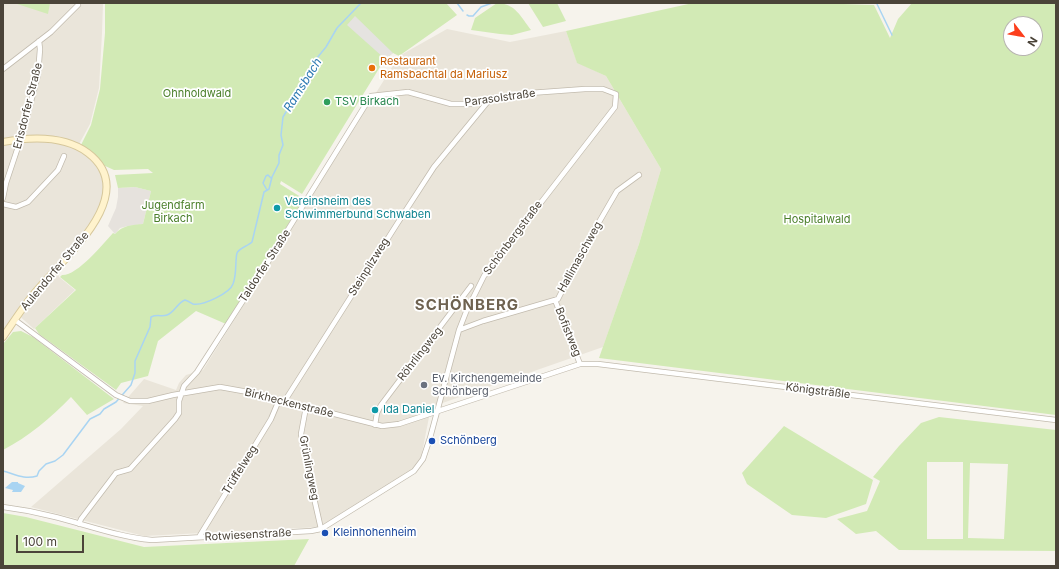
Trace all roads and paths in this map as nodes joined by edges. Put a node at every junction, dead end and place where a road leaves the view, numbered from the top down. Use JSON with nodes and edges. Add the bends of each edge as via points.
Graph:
{"nodes":[{"id":1,"x":78,"y":5,"type":"dead end"},
{"id":2,"x":39,"y":41,"type":"junction"},
{"id":3,"x":3,"y":70,"type":"edge"},
{"id":4,"x":371,"y":96,"type":"joint"},
{"id":5,"x":490,"y":99,"type":"junction"},
{"id":6,"x":615,"y":106,"type":"joint"},
{"id":7,"x":20,"y":140,"type":"junction"},
{"id":8,"x":3,"y":142,"type":"edge"},
{"id":9,"x":64,"y":156,"type":"dead end"},
{"id":10,"x":639,"y":174,"type":"dead end"},
{"id":11,"x":5,"y":184,"type":"edge"},
{"id":12,"x":3,"y":198,"type":"edge"},
{"id":13,"x":3,"y":204,"type":"edge"},
{"id":14,"x":471,"y":286,"type":"dead end"},
{"id":15,"x":556,"y":300,"type":"junction"},
{"id":16,"x":15,"y":320,"type":"junction"},
{"id":17,"x":459,"y":330,"type":"junction"},
{"id":18,"x":3,"y":337,"type":"edge"},
{"id":19,"x":580,"y":364,"type":"junction"},
{"id":20,"x":181,"y":394,"type":"junction"},
{"id":21,"x":282,"y":401,"type":"junction"},
{"id":22,"x":306,"y":407,"type":"junction"},
{"id":23,"x":438,"y":410,"type":"junction"},
{"id":24,"x":1056,"y":420,"type":"edge"},
{"id":25,"x":375,"y":425,"type":"junction"},
{"id":26,"x":3,"y":507,"type":"edge"},
{"id":27,"x":79,"y":524,"type":"junction"},
{"id":28,"x":321,"y":529,"type":"junction"},
{"id":29,"x":199,"y":537,"type":"junction"}],
"edges":[{"from":1,"to":2,"type":"street"},
{"from":2,"to":3,"type":"street"},
{"from":2,"to":7,"type":"street","name":"Erisdorfer Straße","via":[[38,74]]},
{"from":4,"to":5,"type":"street","name":"Parasolstraße","via":[[408,92],[451,104],[470,104]]},
{"from":4,"to":20,"type":"street","name":"Taldorfer Straße","via":[[266,265]]},
{"from":5,"to":6,"type":"street","name":"Parasolstraße","via":[[530,93],[603,90],[616,94]]},
{"from":5,"to":21,"type":"street","name":"Steinpilzweg","via":[[434,167]]},
{"from":6,"to":17,"type":"street","name":"Schönbergstraße","via":[[484,276]]},
{"from":7,"to":8,"type":"main road","name":"Aulendorfer Straße"},
{"from":7,"to":11,"type":"street","name":"Erisdorfer Straße"},
{"from":7,"to":16,"type":"main road","name":"Aulendorfer Straße","via":[[51,140],[78,146],[101,168],[106,191],[103,206],[89,231],[36,291]]},
{"from":9,"to":13,"type":"street","via":[[58,170],[28,202],[16,207]]},
{"from":10,"to":15,"type":"street","name":"Hallimaschweg","via":[[618,191]]},
{"from":11,"to":12,"type":"street","name":"Erisdorfer Straße"},
{"from":14,"to":25,"type":"street","name":"Röhrlingweg","via":[[381,404]]},
{"from":15,"to":17,"type":"street","name":"Hallimaschweg"},
{"from":15,"to":19,"type":"street","name":"Bofistweg"},
{"from":16,"to":18,"type":"main road","name":"Aulendorfer Straße"},
{"from":16,"to":20,"type":"street","name":"Birkheckenstraße","via":[[123,399],[148,401]]},
{"from":17,"to":23,"type":"street","name":"Schönbergstraße"},
{"from":19,"to":23,"type":"street","name":"Birkheckenstraße"},
{"from":19,"to":24,"type":"street","name":"Königsträßle","via":[[598,364]]},
{"from":20,"to":21,"type":"street","name":"Birkheckenstraße","via":[[220,387]]},
{"from":20,"to":27,"type":"street","via":[[179,414],[130,469],[116,473]]},
{"from":21,"to":22,"type":"street","name":"Birkheckenstraße"},
{"from":21,"to":29,"type":"street","name":"Trüffelweg"},
{"from":22,"to":25,"type":"street","name":"Birkheckenstraße"},
{"from":22,"to":28,"type":"street","name":"Grünlingweg","via":[[301,434]]},
{"from":23,"to":25,"type":"street","name":"Birkheckenstraße","via":[[399,424]]},
{"from":23,"to":28,"type":"street","name":"Rotwiesenstraße","via":[[423,459],[414,471]]},
{"from":26,"to":27,"type":"street","name":"Rotwiesenstraße"},
{"from":27,"to":29,"type":"street","name":"Rotwiesenstraße","via":[[141,539]]},
{"from":28,"to":29,"type":"street","name":"Rotwiesenstraße"}]}
